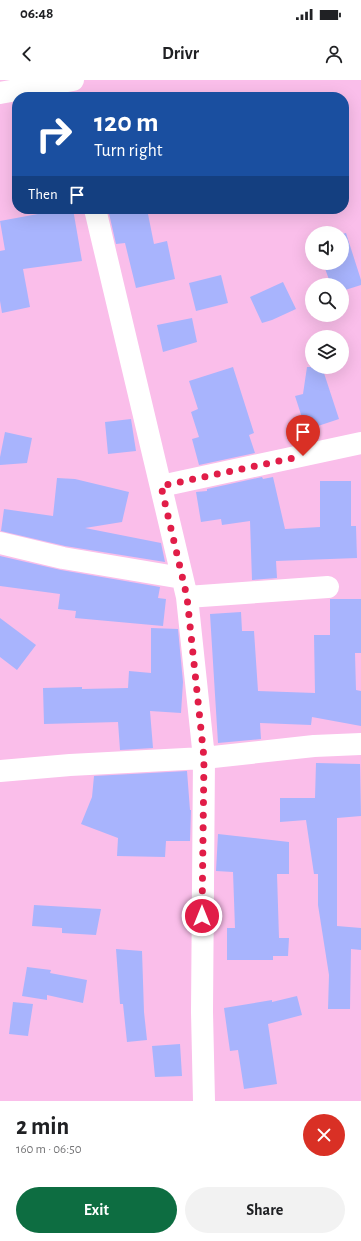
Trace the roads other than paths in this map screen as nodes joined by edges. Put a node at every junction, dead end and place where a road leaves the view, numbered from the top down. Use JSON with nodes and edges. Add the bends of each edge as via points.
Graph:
{"nodes":[{"id":1,"x":69,"y":86,"type":"edge"},
{"id":2,"x":0,"y":93,"type":"edge"},
{"id":3,"x":96,"y":214,"type":"edge"},
{"id":4,"x":361,"y":443,"type":"edge"},
{"id":5,"x":161,"y":486,"type":"junction"},
{"id":6,"x":0,"y":543,"type":"edge"},
{"id":7,"x":185,"y":587,"type":"junction"},
{"id":8,"x":328,"y":587,"type":"dead end"},
{"id":9,"x":361,"y":744,"type":"edge"},
{"id":10,"x":204,"y":758,"type":"junction"},
{"id":11,"x":0,"y":771,"type":"edge"},
{"id":12,"x":204,"y":1101,"type":"edge"}],
"edges":[{"from":1,"to":2,"type":"street"},
{"from":3,"to":5,"type":"street"},
{"from":4,"to":5,"type":"street"},
{"from":5,"to":7,"type":"street"},
{"from":6,"to":7,"type":"street"},
{"from":7,"to":8,"type":"street"},
{"from":7,"to":10,"type":"street"},
{"from":9,"to":10,"type":"street","via":[[314,746]]},
{"from":10,"to":11,"type":"street"},
{"from":10,"to":12,"type":"street"}]}
